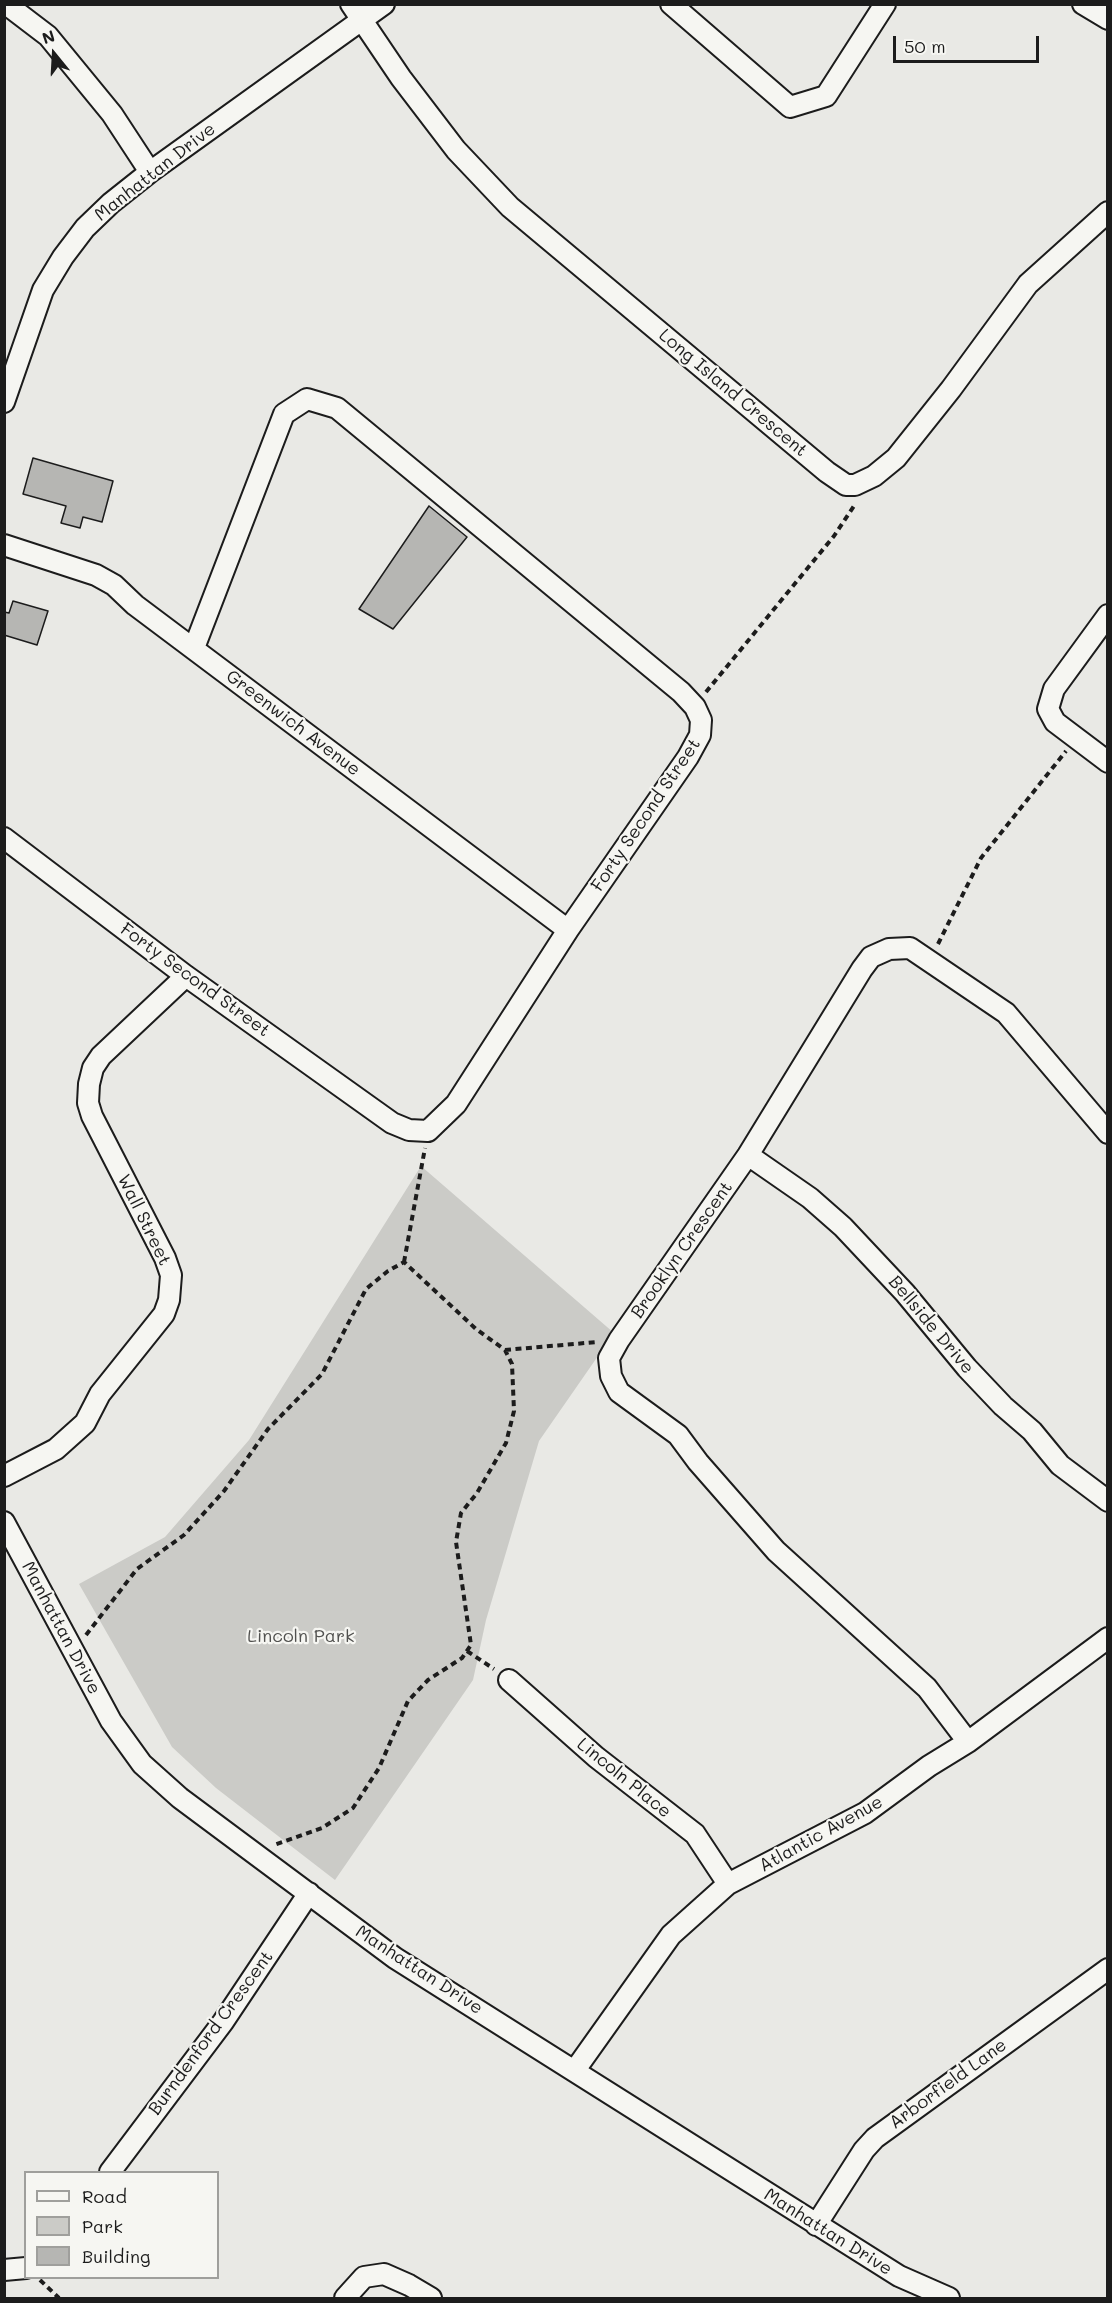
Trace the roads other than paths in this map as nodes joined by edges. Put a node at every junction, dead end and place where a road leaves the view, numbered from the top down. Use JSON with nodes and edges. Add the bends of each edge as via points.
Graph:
{"nodes":[{"id":1,"x":6,"y":4,"type":"edge"},
{"id":2,"x":384,"y":4,"type":"edge"},
{"id":3,"x":671,"y":4,"type":"edge"},
{"id":4,"x":885,"y":4,"type":"edge"},
{"id":5,"x":1083,"y":4,"type":"edge"},
{"id":6,"x":357,"y":12,"type":"edge"},
{"id":7,"x":1107,"y":19,"type":"edge"},
{"id":8,"x":150,"y":172,"type":"junction"},
{"id":9,"x":1107,"y":212,"type":"edge"},
{"id":10,"x":4,"y":402,"type":"edge"},
{"id":11,"x":4,"y":544,"type":"edge"},
{"id":12,"x":1107,"y":615,"type":"edge"},
{"id":13,"x":194,"y":648,"type":"junction"},
{"id":14,"x":1107,"y":762,"type":"edge"},
{"id":15,"x":4,"y":838,"type":"edge"},
{"id":16,"x":568,"y":930,"type":"junction"},
{"id":17,"x":186,"y":976,"type":"junction"},
{"id":18,"x":1107,"y":1133,"type":"edge"},
{"id":19,"x":748,"y":1155,"type":"junction"},
{"id":20,"x":4,"y":1476,"type":"edge"},
{"id":21,"x":1107,"y":1501,"type":"edge"},
{"id":22,"x":4,"y":1522,"type":"edge"},
{"id":23,"x":1107,"y":1638,"type":"edge"},
{"id":24,"x":509,"y":1680,"type":"road end"},
{"id":25,"x":968,"y":1742,"type":"junction"},
{"id":26,"x":728,"y":1884,"type":"junction"},
{"id":27,"x":309,"y":1893,"type":"junction"},
{"id":28,"x":1107,"y":1969,"type":"edge"},
{"id":29,"x":575,"y":2070,"type":"junction"},
{"id":30,"x":111,"y":2171,"type":"edge"},
{"id":31,"x":816,"y":2225,"type":"junction"},
{"id":32,"x":24,"y":2268,"type":"edge"},
{"id":33,"x":4,"y":2271,"type":"edge"},
{"id":34,"x":345,"y":2298,"type":"edge"},
{"id":35,"x":430,"y":2298,"type":"edge"},
{"id":36,"x":949,"y":2298,"type":"edge"}],
"edges":[{"from":1,"to":8,"type":"street","via":[[48,36],[112,114]]},
{"from":2,"to":6,"type":"street","name":"Manhattan Drive"},
{"from":3,"to":4,"type":"street","via":[[790,107],[826,96]]},
{"from":5,"to":7,"type":"street"},
{"from":6,"to":8,"type":"street","name":"Manhattan Drive"},
{"from":6,"to":9,"type":"street","name":"Long Island Crescent","via":[[456,150],[510,207],[846,485],[874,476],[896,458],[1028,284]]},
{"from":8,"to":10,"type":"street","name":"Manhattan Drive","via":[[111,202],[63,257],[43,290]]},
{"from":11,"to":13,"type":"street","name":"Greenwich Avenue","via":[[96,575]]},
{"from":12,"to":14,"type":"street","via":[[1050,697],[1048,709],[1055,722]]},
{"from":13,"to":16,"type":"street","name":"Greenwich Avenue"},
{"from":13,"to":16,"type":"street","name":"Forty Second Street","via":[[284,414],[307,399],[337,408],[681,692],[701,720],[700,735],[688,757]]},
{"from":15,"to":17,"type":"street","name":"Forty Second Street"},
{"from":16,"to":17,"type":"street","name":"Forty Second Street","via":[[456,1104],[428,1131],[409,1130],[392,1123]]},
{"from":17,"to":20,"type":"street","name":"Wall Street","via":[[101,1056],[89,1084],[92,1116],[171,1275],[164,1314],[100,1394],[85,1423],[56,1449]]},
{"from":18,"to":19,"type":"street","name":"Brooklyn Crescent","via":[[1006,1014],[910,948],[889,949],[871,957]]},
{"from":19,"to":21,"type":"street","name":"Bellside Drive","via":[[810,1198],[843,1227],[1003,1406],[1032,1431],[1060,1465]]},
{"from":19,"to":25,"type":"street","name":"Brooklyn Crescent","via":[[618,1340],[609,1358],[611,1376],[619,1392],[678,1435],[776,1551],[927,1688]]},
{"from":22,"to":27,"type":"street","name":"Manhattan Drive","via":[[111,1721],[142,1764],[180,1798]]},
{"from":23,"to":25,"type":"street","name":"Atlantic Avenue"},
{"from":24,"to":26,"type":"street","name":"Lincoln Place","via":[[596,1757],[695,1834]]},
{"from":25,"to":26,"type":"street","name":"Atlantic Avenue","via":[[865,1813]]},
{"from":26,"to":29,"type":"street","name":"Atlantic Avenue","via":[[671,1935]]},
{"from":27,"to":29,"type":"street","name":"Manhattan Drive","via":[[395,1958]]},
{"from":27,"to":30,"type":"street","name":"Burndenford Crescent","via":[[223,2022]]},
{"from":28,"to":31,"type":"street","name":"Arborfield Lane","via":[[875,2138]]},
{"from":29,"to":31,"type":"street","name":"Manhattan Drive"},
{"from":31,"to":36,"type":"street","name":"Manhattan Drive","via":[[899,2276]]},
{"from":32,"to":33,"type":"street"},
{"from":34,"to":35,"type":"street","via":[[364,2277],[384,2274]]}]}
